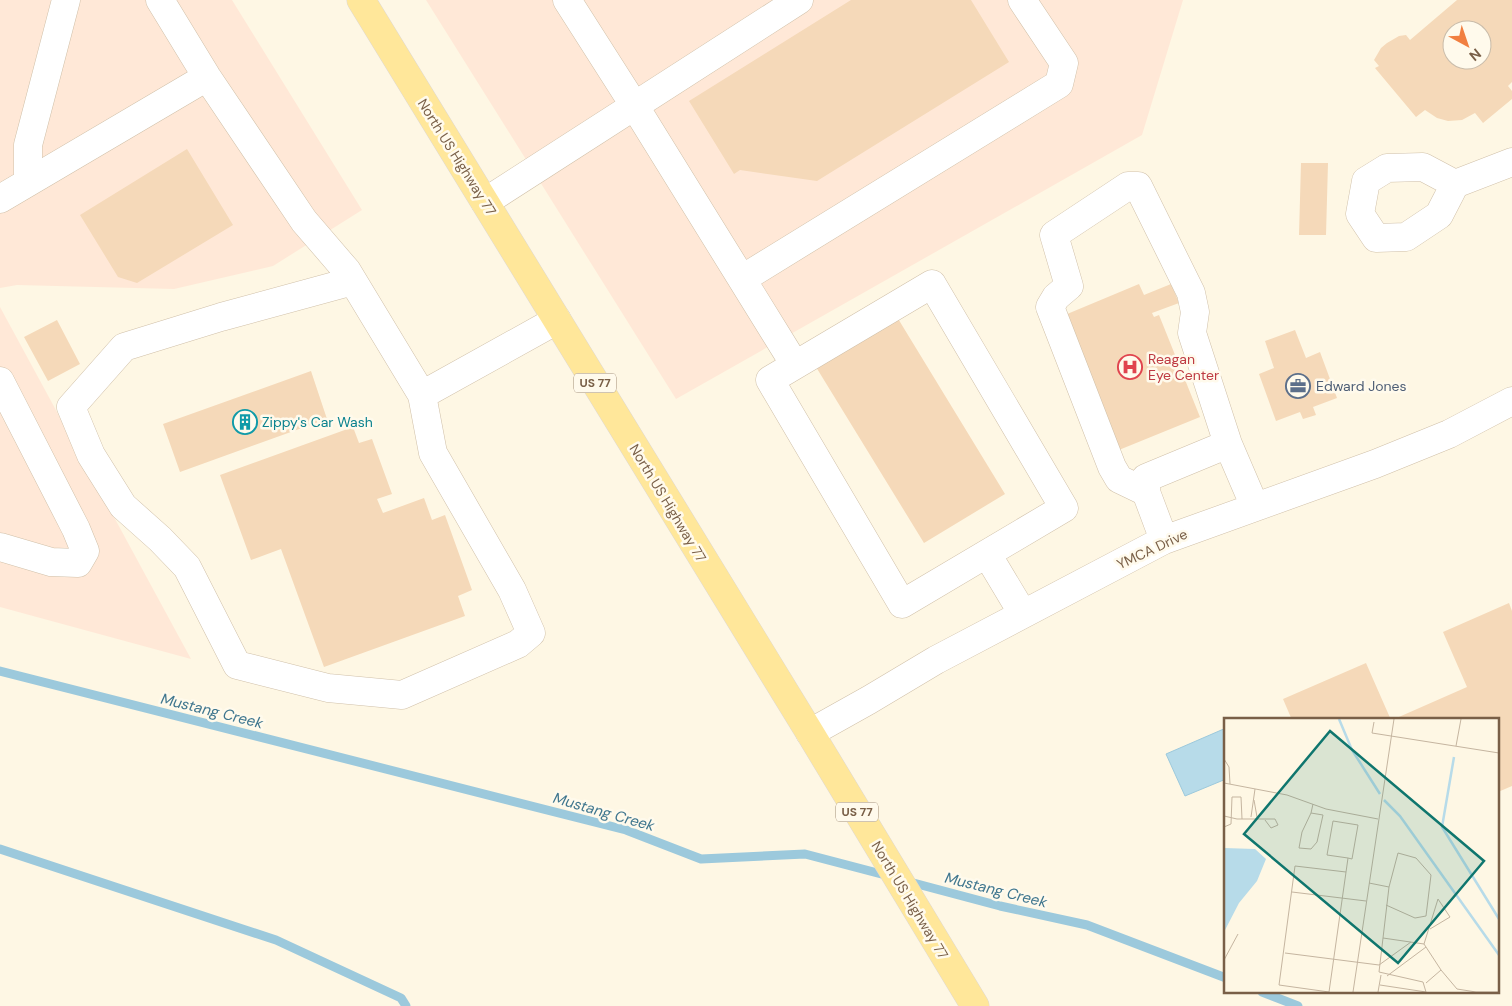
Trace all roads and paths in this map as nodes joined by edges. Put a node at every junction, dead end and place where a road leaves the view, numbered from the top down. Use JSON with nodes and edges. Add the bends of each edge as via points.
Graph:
{"nodes":[{"id":1,"x":66,"y":0,"type":"edge"},
{"id":2,"x":160,"y":0,"type":"edge"},
{"id":3,"x":361,"y":0,"type":"edge"},
{"id":4,"x":567,"y":0,"type":"edge"},
{"id":5,"x":799,"y":0,"type":"edge"},
{"id":6,"x":1022,"y":0,"type":"edge"},
{"id":7,"x":207,"y":77,"type":"junction"},
{"id":8,"x":634,"y":105,"type":"junction"},
{"id":9,"x":1512,"y":162,"type":"edge"},
{"id":10,"x":28,"y":182,"type":"junction"},
{"id":11,"x":1455,"y":184,"type":"dead end"},
{"id":12,"x":0,"y":199,"type":"edge"},
{"id":13,"x":485,"y":202,"type":"junction"},
{"id":14,"x":742,"y":279,"type":"junction"},
{"id":15,"x":353,"y":281,"type":"junction"},
{"id":16,"x":557,"y":320,"type":"junction"},
{"id":17,"x":795,"y":365,"type":"junction"},
{"id":18,"x":0,"y":381,"type":"edge"},
{"id":19,"x":422,"y":395,"type":"junction"},
{"id":20,"x":1512,"y":401,"type":"edge"},
{"id":21,"x":1228,"y":444,"type":"junction"},
{"id":22,"x":1146,"y":492,"type":"junction"},
{"id":23,"x":1255,"y":507,"type":"junction"},
{"id":24,"x":1164,"y":540,"type":"junction"},
{"id":25,"x":0,"y":547,"type":"edge"},
{"id":26,"x":987,"y":554,"type":"junction"},
{"id":27,"x":1023,"y":614,"type":"junction"},
{"id":28,"x":810,"y":733,"type":"junction"},
{"id":29,"x":975,"y":1006,"type":"edge"}],
"edges":[{"from":1,"to":10,"type":"street","via":[[28,145]]},
{"from":2,"to":7,"type":"street"},
{"from":3,"to":13,"type":"main road","name":"North US Highway 77","number":"US 77"},
{"from":4,"to":8,"type":"street"},
{"from":5,"to":8,"type":"street"},
{"from":6,"to":14,"type":"street","via":[[1064,63],[1059,84]]},
{"from":7,"to":10,"type":"street"},
{"from":7,"to":15,"type":"street","via":[[304,221]]},
{"from":8,"to":13,"type":"street"},
{"from":8,"to":14,"type":"street"},
{"from":9,"to":11,"type":"street"},
{"from":10,"to":12,"type":"street"},
{"from":13,"to":16,"type":"main road","name":"North US Highway 77","number":"US 77"},
{"from":14,"to":17,"type":"street"},
{"from":15,"to":19,"type":"street"},
{"from":15,"to":19,"type":"street","via":[[124,347],[71,407],[90,455],[123,506],[187,567],[237,665],[328,688],[402,696],[518,644],[531,633],[512,590],[433,453]]},
{"from":16,"to":19,"type":"street"},
{"from":16,"to":28,"type":"main road","name":"North US Highway 77","number":"US 77"},
{"from":17,"to":26,"type":"street","via":[[770,380],[902,604]]},
{"from":17,"to":26,"type":"street","via":[[932,284],[1064,508]]},
{"from":18,"to":25,"type":"street","via":[[85,551],[78,563],[51,562]]},
{"from":20,"to":23,"type":"street","name":"YMCA Drive","via":[[1449,434]]},
{"from":21,"to":22,"type":"street","via":[[1146,478]]},
{"from":21,"to":22,"type":"street","via":[[1192,333],[1195,312],[1191,293],[1138,186],[1128,186],[1054,235],[1069,286],[1050,307],[1112,468],[1119,478]]},
{"from":21,"to":23,"type":"street"},
{"from":22,"to":24,"type":"street"},
{"from":23,"to":24,"type":"street","name":"YMCA Drive"},
{"from":24,"to":27,"type":"street","name":"YMCA Drive"},
{"from":26,"to":27,"type":"street"},
{"from":27,"to":28,"type":"street","name":"YMCA Drive"},
{"from":28,"to":29,"type":"main road","name":"North US Highway 77","number":"US 77"}]}
